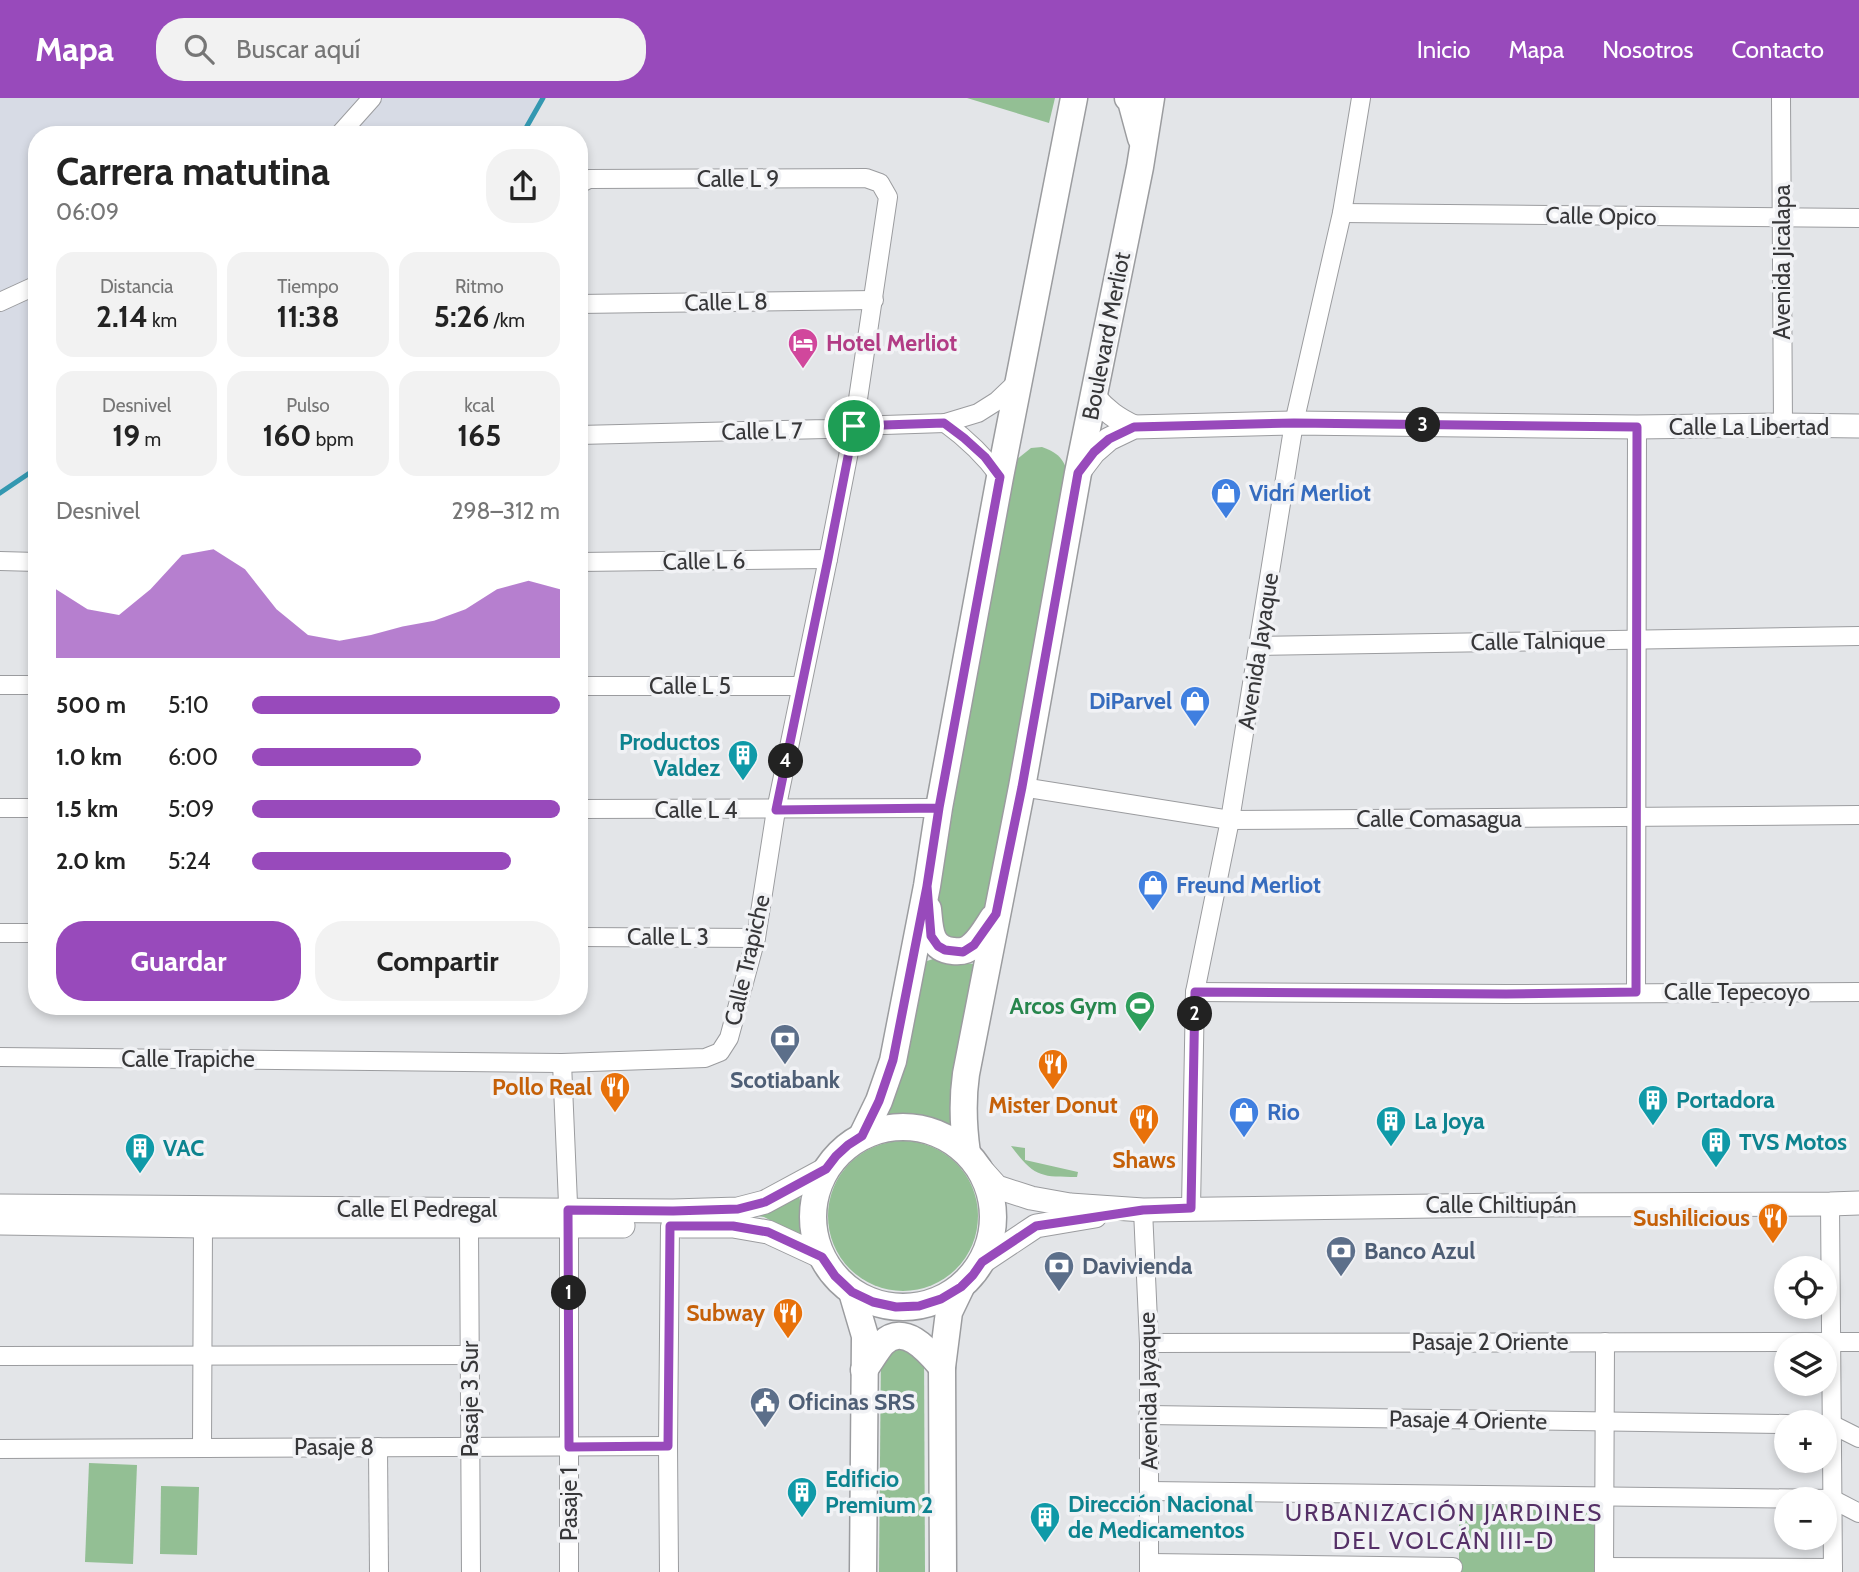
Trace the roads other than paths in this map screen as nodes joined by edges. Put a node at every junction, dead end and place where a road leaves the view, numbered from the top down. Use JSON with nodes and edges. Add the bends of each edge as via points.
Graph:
{"nodes":[{"id":1,"x":372,"y":98,"type":"edge"},
{"id":2,"x":1074,"y":98,"type":"edge"},
{"id":3,"x":1090,"y":98,"type":"edge"},
{"id":4,"x":1128,"y":98,"type":"edge"},
{"id":5,"x":1151,"y":98,"type":"edge"},
{"id":6,"x":1361,"y":98,"type":"edge"},
{"id":7,"x":1781,"y":98,"type":"edge"},
{"id":8,"x":347,"y":126,"type":"edge"},
{"id":9,"x":1068,"y":129,"type":"junction"},
{"id":10,"x":1143,"y":143,"type":"junction"},
{"id":11,"x":588,"y":180,"type":"edge"},
{"id":12,"x":888,"y":198,"type":"joint"},
{"id":13,"x":1342,"y":213,"type":"junction"},
{"id":14,"x":1782,"y":218,"type":"junction"},
{"id":15,"x":1859,"y":218,"type":"edge"},
{"id":16,"x":28,"y":289,"type":"edge"},
{"id":17,"x":874,"y":300,"type":"junction"},
{"id":18,"x":0,"y":302,"type":"edge"},
{"id":19,"x":588,"y":304,"type":"edge"},
{"id":20,"x":1018,"y":381,"type":"junction"},
{"id":21,"x":1094,"y":397,"type":"junction"},
{"id":22,"x":944,"y":423,"type":"junction"},
{"id":23,"x":1294,"y":423,"type":"junction"},
{"id":24,"x":1783,"y":425,"type":"junction"},
{"id":25,"x":854,"y":426,"type":"junction"},
{"id":26,"x":1859,"y":426,"type":"edge"},
{"id":27,"x":1134,"y":427,"type":"junction"},
{"id":28,"x":1637,"y":427,"type":"junction"},
{"id":29,"x":588,"y":435,"type":"edge"},
{"id":30,"x":1078,"y":473,"type":"junction"},
{"id":31,"x":1000,"y":477,"type":"junction"},
{"id":32,"x":828,"y":559,"type":"junction"},
{"id":33,"x":0,"y":561,"type":"edge"},
{"id":34,"x":28,"y":562,"type":"edge"},
{"id":35,"x":588,"y":562,"type":"edge"},
{"id":36,"x":1859,"y":636,"type":"edge"},
{"id":37,"x":1638,"y":639,"type":"junction"},
{"id":38,"x":1259,"y":646,"type":"junction"},
{"id":39,"x":0,"y":685,"type":"edge"},
{"id":40,"x":28,"y":685,"type":"edge"},
{"id":41,"x":588,"y":686,"type":"edge"},
{"id":42,"x":801,"y":686,"type":"junction"},
{"id":43,"x":1022,"y":787,"type":"junction"},
{"id":44,"x":0,"y":808,"type":"edge"},
{"id":45,"x":28,"y":808,"type":"edge"},
{"id":46,"x":939,"y":808,"type":"junction"},
{"id":47,"x":588,"y":809,"type":"edge"},
{"id":48,"x":776,"y":810,"type":"junction"},
{"id":49,"x":1859,"y":815,"type":"edge"},
{"id":50,"x":1637,"y":818,"type":"junction"},
{"id":51,"x":1230,"y":820,"type":"junction"},
{"id":52,"x":927,"y":886,"type":"junction"},
{"id":53,"x":996,"y":914,"type":"junction"},
{"id":54,"x":0,"y":933,"type":"edge"},
{"id":55,"x":28,"y":933,"type":"edge"},
{"id":56,"x":588,"y":937,"type":"edge"},
{"id":57,"x":756,"y":938,"type":"junction"},
{"id":58,"x":1195,"y":992,"type":"junction"},
{"id":59,"x":1636,"y":992,"type":"junction"},
{"id":60,"x":1859,"y":992,"type":"edge"},
{"id":61,"x":0,"y":1057,"type":"edge"},
{"id":62,"x":562,"y":1063,"type":"junction"},
{"id":63,"x":862,"y":1136,"type":"junction"},
{"id":64,"x":826,"y":1169,"type":"junction"},
{"id":65,"x":981,"y":1169,"type":"junction"},
{"id":66,"x":1859,"y":1203,"type":"edge"},
{"id":67,"x":1830,"y":1204,"type":"junction"},
{"id":68,"x":0,"y":1206,"type":"edge"},
{"id":69,"x":1191,"y":1208,"type":"junction"},
{"id":70,"x":1143,"y":1210,"type":"junction"},
{"id":71,"x":569,"y":1218,"type":"junction"},
{"id":72,"x":0,"y":1223,"type":"edge"},
{"id":73,"x":203,"y":1226,"type":"junction"},
{"id":74,"x":670,"y":1226,"type":"junction"},
{"id":75,"x":468,"y":1227,"type":"junction"},
{"id":76,"x":822,"y":1257,"type":"junction"},
{"id":77,"x":982,"y":1262,"type":"junction"},
{"id":78,"x":961,"y":1287,"type":"junction"},
{"id":79,"x":852,"y":1292,"type":"junction"},
{"id":80,"x":1831,"y":1333,"type":"edge"},
{"id":81,"x":1605,"y":1342,"type":"junction"},
{"id":82,"x":1774,"y":1342,"type":"edge"},
{"id":83,"x":1837,"y":1342,"type":"edge"},
{"id":84,"x":1859,"y":1342,"type":"edge"},
{"id":85,"x":1149,"y":1343,"type":"junction"},
{"id":86,"x":469,"y":1355,"type":"junction"},
{"id":87,"x":0,"y":1356,"type":"edge"},
{"id":88,"x":203,"y":1356,"type":"junction"},
{"id":89,"x":942,"y":1367,"type":"junction"},
{"id":90,"x":864,"y":1370,"type":"junction"},
{"id":91,"x":1148,"y":1415,"type":"junction"},
{"id":92,"x":1606,"y":1422,"type":"junction"},
{"id":93,"x":1774,"y":1424,"type":"edge"},
{"id":94,"x":1837,"y":1428,"type":"edge"},
{"id":95,"x":1859,"y":1438,"type":"edge"},
{"id":96,"x":668,"y":1446,"type":"junction"},
{"id":97,"x":378,"y":1447,"type":"junction"},
{"id":98,"x":470,"y":1447,"type":"junction"},
{"id":99,"x":569,"y":1447,"type":"junction"},
{"id":100,"x":0,"y":1448,"type":"edge"},
{"id":101,"x":202,"y":1448,"type":"junction"},
{"id":102,"x":1149,"y":1491,"type":"junction"},
{"id":103,"x":1605,"y":1496,"type":"junction"},
{"id":104,"x":1774,"y":1498,"type":"edge"},
{"id":105,"x":1837,"y":1502,"type":"edge"},
{"id":106,"x":1859,"y":1513,"type":"edge"},
{"id":107,"x":1833,"y":1550,"type":"edge"},
{"id":108,"x":1149,"y":1567,"type":"edge"},
{"id":109,"x":1453,"y":1567,"type":"dead end"},
{"id":110,"x":1604,"y":1569,"type":"edge"},
{"id":111,"x":1833,"y":1570,"type":"edge"},
{"id":112,"x":379,"y":1572,"type":"edge"},
{"id":113,"x":471,"y":1572,"type":"edge"},
{"id":114,"x":569,"y":1572,"type":"edge"},
{"id":115,"x":669,"y":1572,"type":"edge"},
{"id":116,"x":863,"y":1572,"type":"edge"},
{"id":117,"x":943,"y":1572,"type":"edge"}],
"edges":[{"from":1,"to":8,"type":"street"},
{"from":2,"to":9,"type":"main road"},
{"from":3,"to":9,"type":"main road"},
{"from":4,"to":10,"type":"main road"},
{"from":5,"to":10,"type":"main road","name":"Boulevard Merliot"},
{"from":6,"to":13,"type":"street","name":"Avenida Jayaque"},
{"from":7,"to":14,"type":"street","name":"Avenida Jicalapa"},
{"from":9,"to":20,"type":"main road"},
{"from":10,"to":21,"type":"main road","name":"Boulevard Merliot"},
{"from":11,"to":12,"type":"street","name":"Calle L 9","via":[[866,178],[880,183]]},
{"from":12,"to":17,"type":"street","name":"Calle Trapiche"},
{"from":13,"to":14,"type":"street","name":"Calle Opico"},
{"from":13,"to":23,"type":"street","name":"Avenida Jayaque"},
{"from":14,"to":15,"type":"street","name":"Calle Opico"},
{"from":14,"to":24,"type":"street","name":"Avenida Jicalapa"},
{"from":16,"to":18,"type":"street"},
{"from":17,"to":19,"type":"street","name":"Calle L 8"},
{"from":17,"to":25,"type":"street","name":"Calle Trapiche"},
{"from":20,"to":22,"type":"street","name":"Calle L 7","via":[[978,413]]},
{"from":20,"to":31,"type":"main road"},
{"from":21,"to":27,"type":"main road","via":[[1116,419]]},
{"from":21,"to":30,"type":"main road","name":"Boulevard Merliot"},
{"from":22,"to":25,"type":"street","name":"Calle L 7"},
{"from":22,"to":31,"type":"street","via":[[985,457]]},
{"from":23,"to":27,"type":"main road","name":"Calle La Libertad"},
{"from":23,"to":28,"type":"main road","name":"Calle La Libertad"},
{"from":23,"to":38,"type":"street","name":"Avenida Jayaque"},
{"from":24,"to":26,"type":"main road","name":"Calle La Libertad"},
{"from":24,"to":28,"type":"main road","name":"Calle La Libertad"},
{"from":25,"to":29,"type":"street","name":"Calle L 7"},
{"from":25,"to":32,"type":"street","name":"Calle Trapiche"},
{"from":27,"to":30,"type":"main road","name":"Calle La Libertad","via":[[1109,439]]},
{"from":28,"to":37,"type":"street"},
{"from":30,"to":43,"type":"main road","name":"Boulevard Merliot"},
{"from":31,"to":46,"type":"main road"},
{"from":32,"to":35,"type":"street","name":"Calle L 6"},
{"from":32,"to":42,"type":"street","name":"Calle Trapiche"},
{"from":33,"to":34,"type":"street"},
{"from":36,"to":37,"type":"street","name":"Calle Talnique"},
{"from":37,"to":38,"type":"street","name":"Calle Talnique"},
{"from":37,"to":50,"type":"street"},
{"from":38,"to":51,"type":"street","name":"Avenida Jayaque"},
{"from":39,"to":40,"type":"street"},
{"from":41,"to":42,"type":"street","name":"Calle L 5"},
{"from":42,"to":48,"type":"street","name":"Calle Trapiche"},
{"from":43,"to":51,"type":"street","name":"Calle Comasagua"},
{"from":43,"to":53,"type":"main road","name":"Boulevard Merliot"},
{"from":44,"to":45,"type":"street"},
{"from":46,"to":48,"type":"street","name":"Calle L 4"},
{"from":46,"to":52,"type":"main road"},
{"from":47,"to":48,"type":"street","name":"Calle L 4"},
{"from":48,"to":57,"type":"street","name":"Calle Trapiche"},
{"from":49,"to":50,"type":"street","name":"Calle Comasagua"},
{"from":50,"to":51,"type":"street","name":"Calle Comasagua"},
{"from":50,"to":59,"type":"street"},
{"from":51,"to":58,"type":"street","name":"Avenida Jayaque"},
{"from":52,"to":53,"type":"main road","via":[[931,936],[945,950],[963,952],[974,945]]},
{"from":52,"to":63,"type":"main road","via":[[893,1060]]},
{"from":53,"to":65,"type":"main road","name":"Boulevard Merliot","via":[[962,1101],[963,1126]]},
{"from":54,"to":55,"type":"street"},
{"from":56,"to":57,"type":"street","name":"Calle L 3"},
{"from":57,"to":62,"type":"street","name":"Calle Trapiche","via":[[729,1038],[720,1052],[705,1058]]},
{"from":58,"to":59,"type":"street","name":"Calle Tepecoyo"},
{"from":58,"to":69,"type":"street","name":"Avenida Jayaque"},
{"from":59,"to":60,"type":"street","name":"Calle Tepecoyo"},
{"from":61,"to":62,"type":"street","name":"Calle Trapiche"},
{"from":62,"to":71,"type":"street","name":"Pasaje 1"},
{"from":63,"to":64,"type":"main road"},
{"from":63,"to":65,"type":"main road","via":[[898,1126],[936,1132],[953,1141]]},
{"from":64,"to":71,"type":"main road","name":"Calle El Pedregal","via":[[765,1202],[738,1209]]},
{"from":64,"to":76,"type":"main road","via":[[812,1212]]},
{"from":65,"to":70,"type":"main road","name":"Calle Chiltiupán","via":[[1031,1198]]},
{"from":65,"to":77,"type":"main road","via":[[989,1186],[994,1225]]},
{"from":66,"to":67,"type":"main road","name":"Calle Chiltiupán"},
{"from":67,"to":69,"type":"main road","name":"Calle Chiltiupán"},
{"from":67,"to":80,"type":"street"},
{"from":68,"to":71,"type":"main road","name":"Calle El Pedregal"},
{"from":69,"to":70,"type":"main road","name":"Calle Chiltiupán"},
{"from":70,"to":77,"type":"main road","name":"Calle Chiltiupán","via":[[1036,1226]]},
{"from":70,"to":85,"type":"street","name":"Avenida Jayaque"},
{"from":71,"to":74,"type":"main road","name":"Calle El Pedregal"},
{"from":71,"to":75,"type":"main road","name":"Calle El Pedregal"},
{"from":71,"to":99,"type":"street","name":"Pasaje 1"},
{"from":72,"to":73,"type":"main road","name":"Calle El Pedregal"},
{"from":73,"to":75,"type":"main road","name":"Calle El Pedregal"},
{"from":73,"to":88,"type":"street"},
{"from":74,"to":76,"type":"main road","name":"Calle El Pedregal","via":[[733,1226],[768,1232]]},
{"from":74,"to":96,"type":"street"},
{"from":75,"to":86,"type":"street","name":"Pasaje 3 Sur"},
{"from":76,"to":79,"type":"main road"},
{"from":77,"to":78,"type":"main road"},
{"from":78,"to":79,"type":"main road","via":[[941,1299],[908,1307],[873,1302]]},
{"from":78,"to":89,"type":"main road","via":[[949,1312]]},
{"from":79,"to":90,"type":"main road","via":[[864,1336]]},
{"from":81,"to":82,"type":"street","name":"Pasaje 2 Oriente"},
{"from":81,"to":85,"type":"street","name":"Pasaje 2 Oriente"},
{"from":81,"to":92,"type":"street"},
{"from":83,"to":84,"type":"street","name":"Pasaje 2 Oriente"},
{"from":85,"to":91,"type":"street","name":"Avenida Jayaque"},
{"from":86,"to":88,"type":"street"},
{"from":86,"to":98,"type":"street","name":"Pasaje 3 Sur"},
{"from":87,"to":88,"type":"street"},
{"from":88,"to":101,"type":"street"},
{"from":89,"to":90,"type":"main road","via":[[919,1343],[896,1336],[884,1342]]},
{"from":89,"to":117,"type":"main road"},
{"from":90,"to":116,"type":"main road"},
{"from":91,"to":92,"type":"street","name":"Pasaje 4 Oriente"},
{"from":91,"to":102,"type":"street","name":"Avenida Jayaque"},
{"from":92,"to":93,"type":"street","name":"Pasaje 4 Oriente"},
{"from":92,"to":103,"type":"street"},
{"from":94,"to":95,"type":"street"},
{"from":96,"to":99,"type":"street","name":"Pasaje 8"},
{"from":96,"to":115,"type":"street"},
{"from":97,"to":98,"type":"street","name":"Pasaje 8"},
{"from":97,"to":101,"type":"street","name":"Pasaje 8"},
{"from":97,"to":112,"type":"street"},
{"from":98,"to":99,"type":"street","name":"Pasaje 8"},
{"from":98,"to":113,"type":"street","name":"Pasaje 3 Sur"},
{"from":99,"to":114,"type":"street","name":"Pasaje 1"},
{"from":100,"to":101,"type":"street","name":"Pasaje 8"},
{"from":102,"to":103,"type":"street"},
{"from":102,"to":108,"type":"street","name":"Avenida Jayaque"},
{"from":103,"to":104,"type":"street"},
{"from":103,"to":110,"type":"street"},
{"from":105,"to":106,"type":"street"},
{"from":107,"to":111,"type":"street"},
{"from":108,"to":109,"type":"street"},
{"from":110,"to":111,"type":"street"}]}
